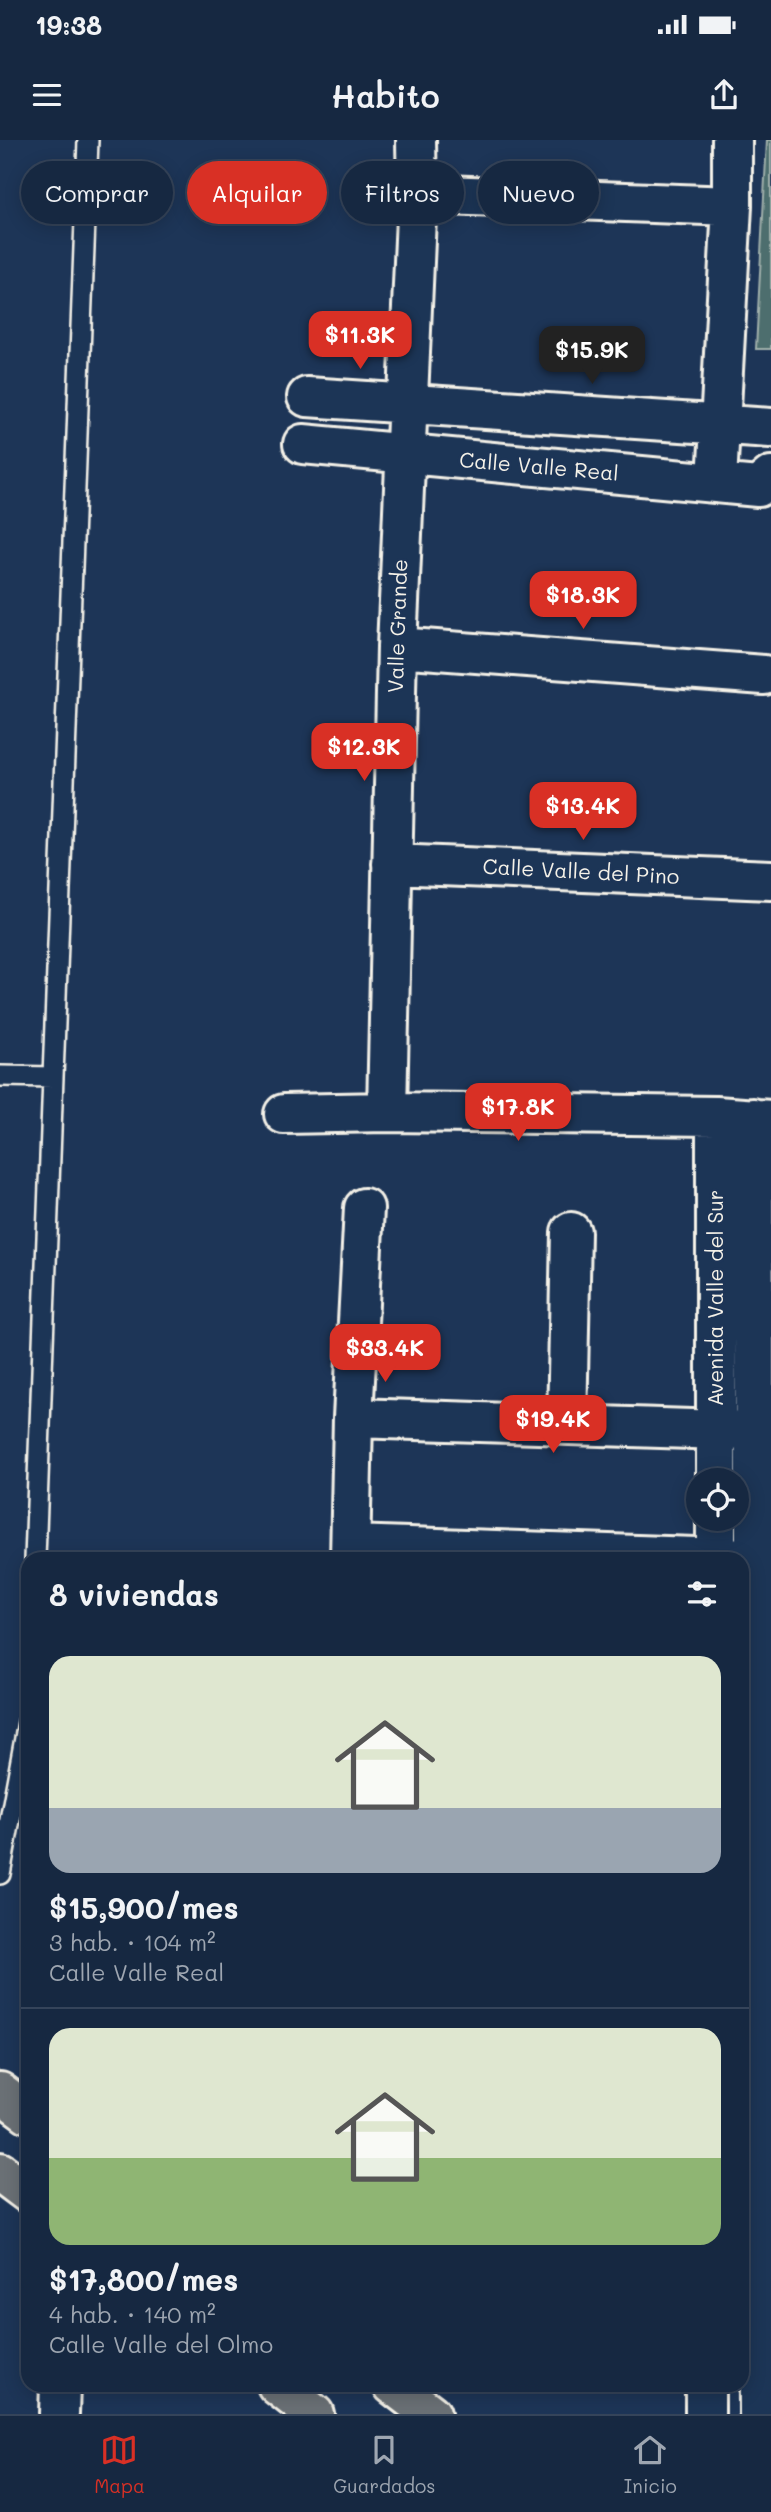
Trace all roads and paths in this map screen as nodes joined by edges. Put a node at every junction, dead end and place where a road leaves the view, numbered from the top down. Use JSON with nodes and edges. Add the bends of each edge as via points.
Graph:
{"nodes":[{"id":1,"x":88,"y":140,"type":"edge"},
{"id":2,"x":416,"y":140,"type":"edge"},
{"id":3,"x":732,"y":140,"type":"edge"},
{"id":4,"x":416,"y":161,"type":"edge"},
{"id":5,"x":464,"y":196,"type":"edge"},
{"id":6,"x":732,"y":206,"type":"junction"},
{"id":7,"x":415,"y":224,"type":"edge"},
{"id":8,"x":307,"y":397,"type":"dead end"},
{"id":9,"x":409,"y":405,"type":"junction"},
{"id":10,"x":720,"y":424,"type":"junction"},
{"id":11,"x":771,"y":428,"type":"edge"},
{"id":12,"x":303,"y":444,"type":"dead end"},
{"id":13,"x":403,"y":456,"type":"junction"},
{"id":14,"x":771,"y":476,"type":"edge"},
{"id":15,"x":717,"y":481,"type":"junction"},
{"id":16,"x":397,"y":647,"type":"junction"},
{"id":17,"x":764,"y":675,"type":"dead end"},
{"id":18,"x":392,"y":864,"type":"junction"},
{"id":19,"x":771,"y":880,"type":"edge"},
{"id":20,"x":0,"y":1076,"type":"edge"},
{"id":21,"x":53,"y":1077,"type":"junction"},
{"id":22,"x":387,"y":1112,"type":"junction"},
{"id":23,"x":284,"y":1114,"type":"dead end"},
{"id":24,"x":747,"y":1118,"type":"edge"},
{"id":25,"x":364,"y":1208,"type":"dead end"},
{"id":26,"x":571,"y":1232,"type":"dead end"},
{"id":27,"x":354,"y":1419,"type":"junction"},
{"id":28,"x":566,"y":1425,"type":"junction"},
{"id":29,"x":735,"y":1431,"type":"junction"},
{"id":30,"x":721,"y":1468,"type":"edge"},
{"id":31,"x":720,"y":1531,"type":"edge"},
{"id":32,"x":35,"y":1552,"type":"edge"},
{"id":33,"x":351,"y":1552,"type":"edge"},
{"id":34,"x":727,"y":1552,"type":"edge"},
{"id":35,"x":729,"y":1552,"type":"edge"},
{"id":36,"x":21,"y":1753,"type":"edge"},
{"id":37,"x":4,"y":1829,"type":"edge"},
{"id":38,"x":0,"y":1874,"type":"edge"},
{"id":39,"x":749,"y":1885,"type":"edge"},
{"id":40,"x":0,"y":2092,"type":"edge"},
{"id":41,"x":21,"y":2108,"type":"edge"},
{"id":42,"x":0,"y":2172,"type":"edge"},
{"id":43,"x":21,"y":2188,"type":"edge"},
{"id":44,"x":60,"y":2392,"type":"edge"},
{"id":45,"x":286,"y":2392,"type":"edge"},
{"id":46,"x":402,"y":2392,"type":"edge"},
{"id":47,"x":705,"y":2392,"type":"edge"},
{"id":48,"x":59,"y":2414,"type":"edge"},
{"id":49,"x":314,"y":2414,"type":"edge"},
{"id":50,"x":430,"y":2414,"type":"edge"},
{"id":51,"x":705,"y":2414,"type":"edge"},
{"id":52,"x":759,"y":2414,"type":"edge"}],
"edges":[{"from":1,"to":21,"type":"lane"},
{"from":2,"to":4,"type":"street","name":"Valle Grande"},
{"from":3,"to":6,"type":"street"},
{"from":5,"to":6,"type":"street"},
{"from":6,"to":10,"type":"street"},
{"from":7,"to":9,"type":"street","name":"Valle Grande"},
{"from":8,"to":9,"type":"street"},
{"from":9,"to":10,"type":"street"},
{"from":9,"to":13,"type":"street","name":"Valle Grande"},
{"from":10,"to":11,"type":"street"},
{"from":10,"to":15,"type":"street"},
{"from":12,"to":13,"type":"street","name":"Calle Valle Real"},
{"from":13,"to":15,"type":"street","name":"Calle Valle Real"},
{"from":13,"to":16,"type":"street","name":"Valle Grande"},
{"from":14,"to":15,"type":"street","name":"Calle Valle Real","via":[[758,487]]},
{"from":16,"to":17,"type":"street"},
{"from":16,"to":18,"type":"street","name":"Valle Grande"},
{"from":18,"to":19,"type":"street","name":"Calle Valle del Pino"},
{"from":18,"to":22,"type":"street","name":"Valle Grande"},
{"from":20,"to":21,"type":"lane"},
{"from":21,"to":32,"type":"lane"},
{"from":22,"to":23,"type":"street"},
{"from":22,"to":24,"type":"street"},
{"from":24,"to":29,"type":"street","name":"Avenida Valle del Sur"},
{"from":25,"to":27,"type":"street"},
{"from":26,"to":28,"type":"street"},
{"from":27,"to":28,"type":"street"},
{"from":27,"to":33,"type":"street"},
{"from":28,"to":29,"type":"street"},
{"from":29,"to":30,"type":"street","name":"Avenida Valle del Sur"},
{"from":29,"to":35,"type":"street","name":"Avenida Valle del Sur"},
{"from":31,"to":34,"type":"street","name":"Avenida Valle del Sur"},
{"from":36,"to":37,"type":"lane"},
{"from":37,"to":38,"type":"lane"},
{"from":39,"to":52,"type":"street","name":"Avenida Valle del Sur"},
{"from":40,"to":41,"type":"main road"},
{"from":42,"to":43,"type":"main road"},
{"from":44,"to":48,"type":"street"},
{"from":45,"to":49,"type":"main road"},
{"from":46,"to":50,"type":"main road"},
{"from":47,"to":51,"type":"street"}]}
